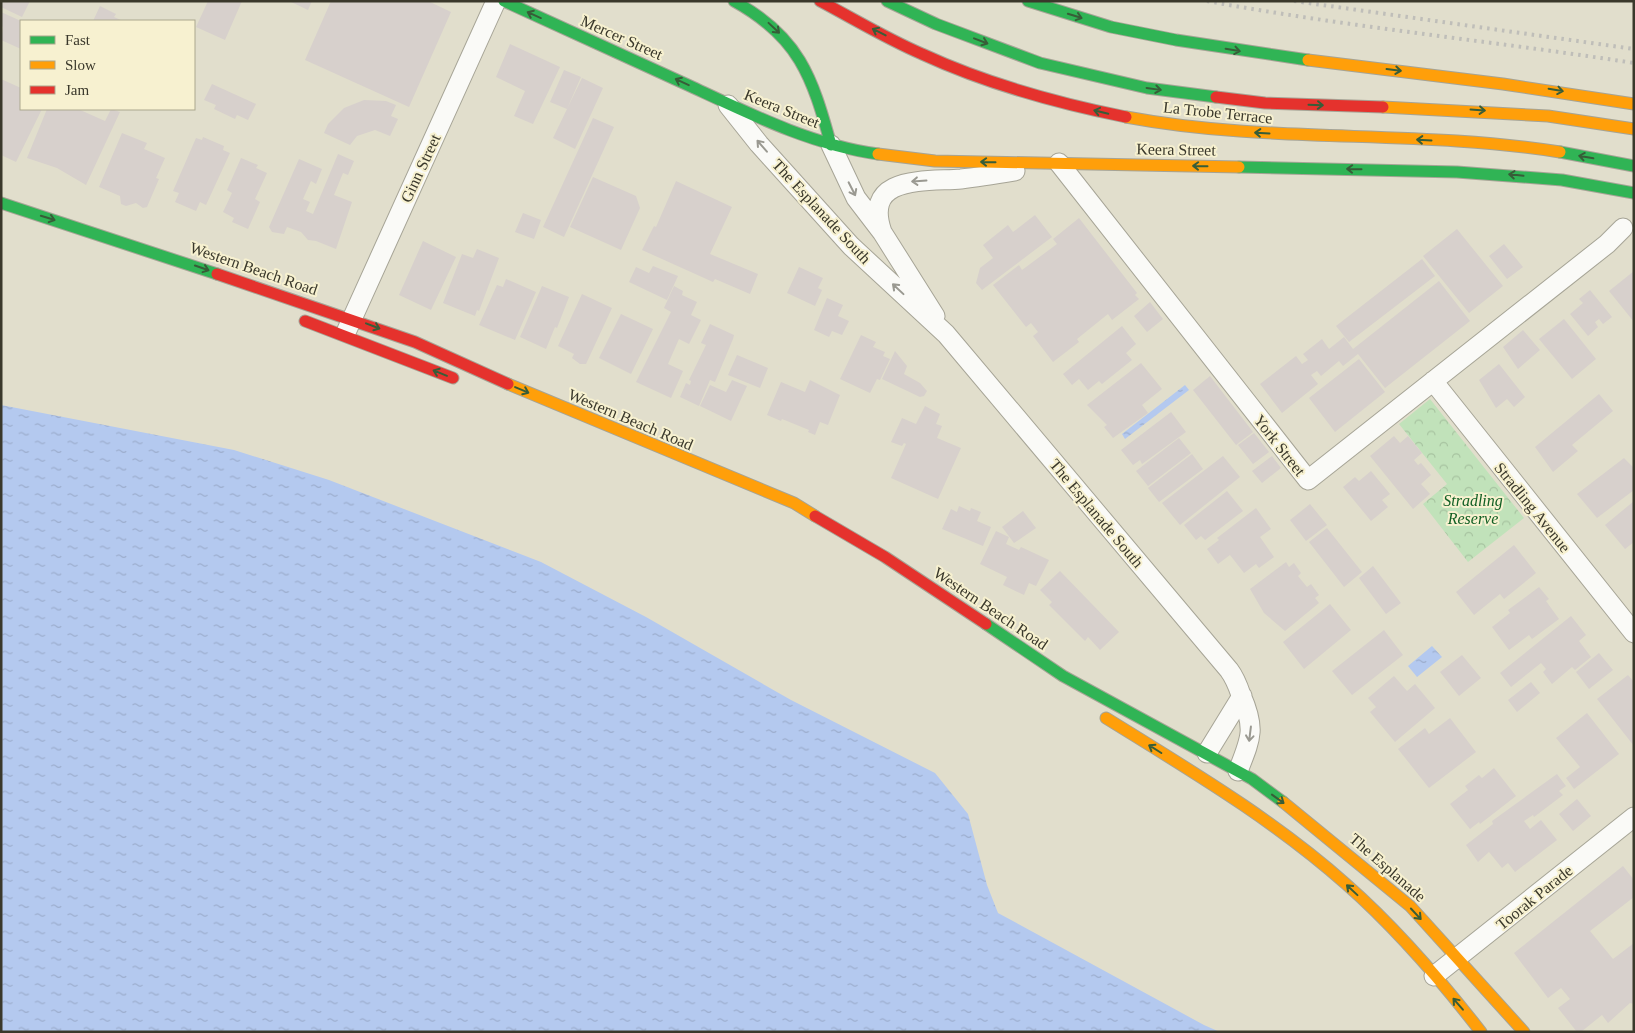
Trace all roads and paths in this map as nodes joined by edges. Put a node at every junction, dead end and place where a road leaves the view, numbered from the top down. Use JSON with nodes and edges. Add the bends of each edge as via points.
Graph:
{"nodes":[{"id":1,"x":496,"y":1,"type":"edge"},
{"id":2,"x":504,"y":1,"type":"edge"},
{"id":3,"x":734,"y":1,"type":"edge"},
{"id":4,"x":820,"y":1,"type":"edge"},
{"id":5,"x":887,"y":1,"type":"edge"},
{"id":6,"x":1028,"y":1,"type":"edge"},
{"id":7,"x":726,"y":103,"type":"junction"},
{"id":8,"x":1634,"y":104,"type":"edge"},
{"id":9,"x":1634,"y":129,"type":"edge"},
{"id":10,"x":831,"y":145,"type":"junction"},
{"id":11,"x":1057,"y":163,"type":"junction"},
{"id":12,"x":1634,"y":166,"type":"edge"},
{"id":13,"x":1634,"y":193,"type":"edge"},
{"id":14,"x":1,"y":203,"type":"edge"},
{"id":15,"x":1623,"y":228,"type":"dead end"},
{"id":16,"x":882,"y":232,"type":"junction"},
{"id":17,"x":290,"y":316,"type":"dead end"},
{"id":18,"x":348,"y":327,"type":"junction"},
{"id":19,"x":946,"y":334,"type":"junction"},
{"id":20,"x":1433,"y":381,"type":"junction"},
{"id":21,"x":462,"y":382,"type":"dead end"},
{"id":22,"x":1634,"y":632,"type":"edge"},
{"id":23,"x":1242,"y":696,"type":"junction"},
{"id":24,"x":1096,"y":712,"type":"dead end"},
{"id":25,"x":1207,"y":753,"type":"junction"},
{"id":26,"x":1196,"y":775,"type":"junction"},
{"id":27,"x":1228,"y":781,"type":"junction"},
{"id":28,"x":1634,"y":817,"type":"edge"},
{"id":29,"x":1458,"y":959,"type":"junction"},
{"id":30,"x":1434,"y":976,"type":"junction"},
{"id":31,"x":1481,"y":1032,"type":"edge"},
{"id":32,"x":1524,"y":1032,"type":"edge"}],
"edges":[{"from":1,"to":18,"type":"street","name":"Ginn Street"},
{"from":7,"to":2,"type":"main road","name":"Mercer Street","one_way":true},
{"from":3,"to":10,"type":"main road","name":"The Esplanade South","one_way":true,"via":[[775,28],[802,61],[815,87]]},
{"from":12,"to":4,"type":"main road","name":"La Trobe Terrace","one_way":true,"via":[[1524,147],[1240,132],[1157,122],[1064,103],[977,75],[922,54]]},
{"from":5,"to":9,"type":"main road","name":"La Trobe Terrace","one_way":true,"via":[[936,24],[1040,63],[1147,88],[1265,103],[1548,116]]},
{"from":6,"to":8,"type":"main road","one_way":true,"via":[[1110,27],[1240,51],[1552,89]]},
{"from":7,"to":10,"type":"main road","name":"Keera Street"},
{"from":19,"to":7,"type":"street","name":"The Esplanade South","one_way":true,"via":[[851,246]]},
{"from":11,"to":10,"type":"main road","name":"Keera Street","one_way":true,"via":[[934,161]]},
{"from":10,"to":16,"type":"street","name":"The Esplanade South","one_way":true,"via":[[856,198]]},
{"from":13,"to":11,"type":"main road","name":"Keera Street","one_way":true,"via":[[1562,180],[1465,172]]},
{"from":11,"to":16,"type":"street","one_way":true,"via":[[988,176],[900,183],[891,188],[882,201],[879,217]]},
{"from":11,"to":20,"type":"street","name":"York Street","via":[[1308,480]]},
{"from":14,"to":18,"type":"main road","name":"Western Beach Road","one_way":true},
{"from":15,"to":20,"type":"street","name":"York Street"},
{"from":16,"to":19,"type":"street","name":"The Esplanade South"},
{"from":17,"to":18,"type":"main road","name":"Western Beach Road"},
{"from":21,"to":18,"type":"main road","name":"Western Beach Road","one_way":true},
{"from":18,"to":25,"type":"main road","name":"Western Beach Road","one_way":true,"via":[[415,342],[794,503],[885,557],[1063,676]]},
{"from":19,"to":23,"type":"street","name":"The Esplanade South","via":[[1229,670]]},
{"from":20,"to":22,"type":"street","name":"Stradling Avenue"},
{"from":23,"to":25,"type":"street"},
{"from":23,"to":27,"type":"street","name":"The Esplanade South","one_way":true,"via":[[1251,727],[1248,744]]},
{"from":26,"to":24,"type":"main road","one_way":true},
{"from":25,"to":26,"type":"main road"},
{"from":25,"to":27,"type":"main road","name":"The Esplanade"},
{"from":26,"to":27,"type":"main road","name":"The Esplanade"},
{"from":27,"to":29,"type":"main road","name":"The Esplanade","one_way":true,"via":[[1298,813],[1410,906]]},
{"from":30,"to":27,"type":"main road","name":"The Esplanade","one_way":true,"via":[[1346,884],[1297,845]]},
{"from":28,"to":29,"type":"street","name":"Toorak Parade"},
{"from":29,"to":30,"type":"street","name":"Toorak Parade"},
{"from":29,"to":32,"type":"main road","name":"The Esplanade"},
{"from":31,"to":30,"type":"main road","name":"The Esplanade","one_way":true}]}
